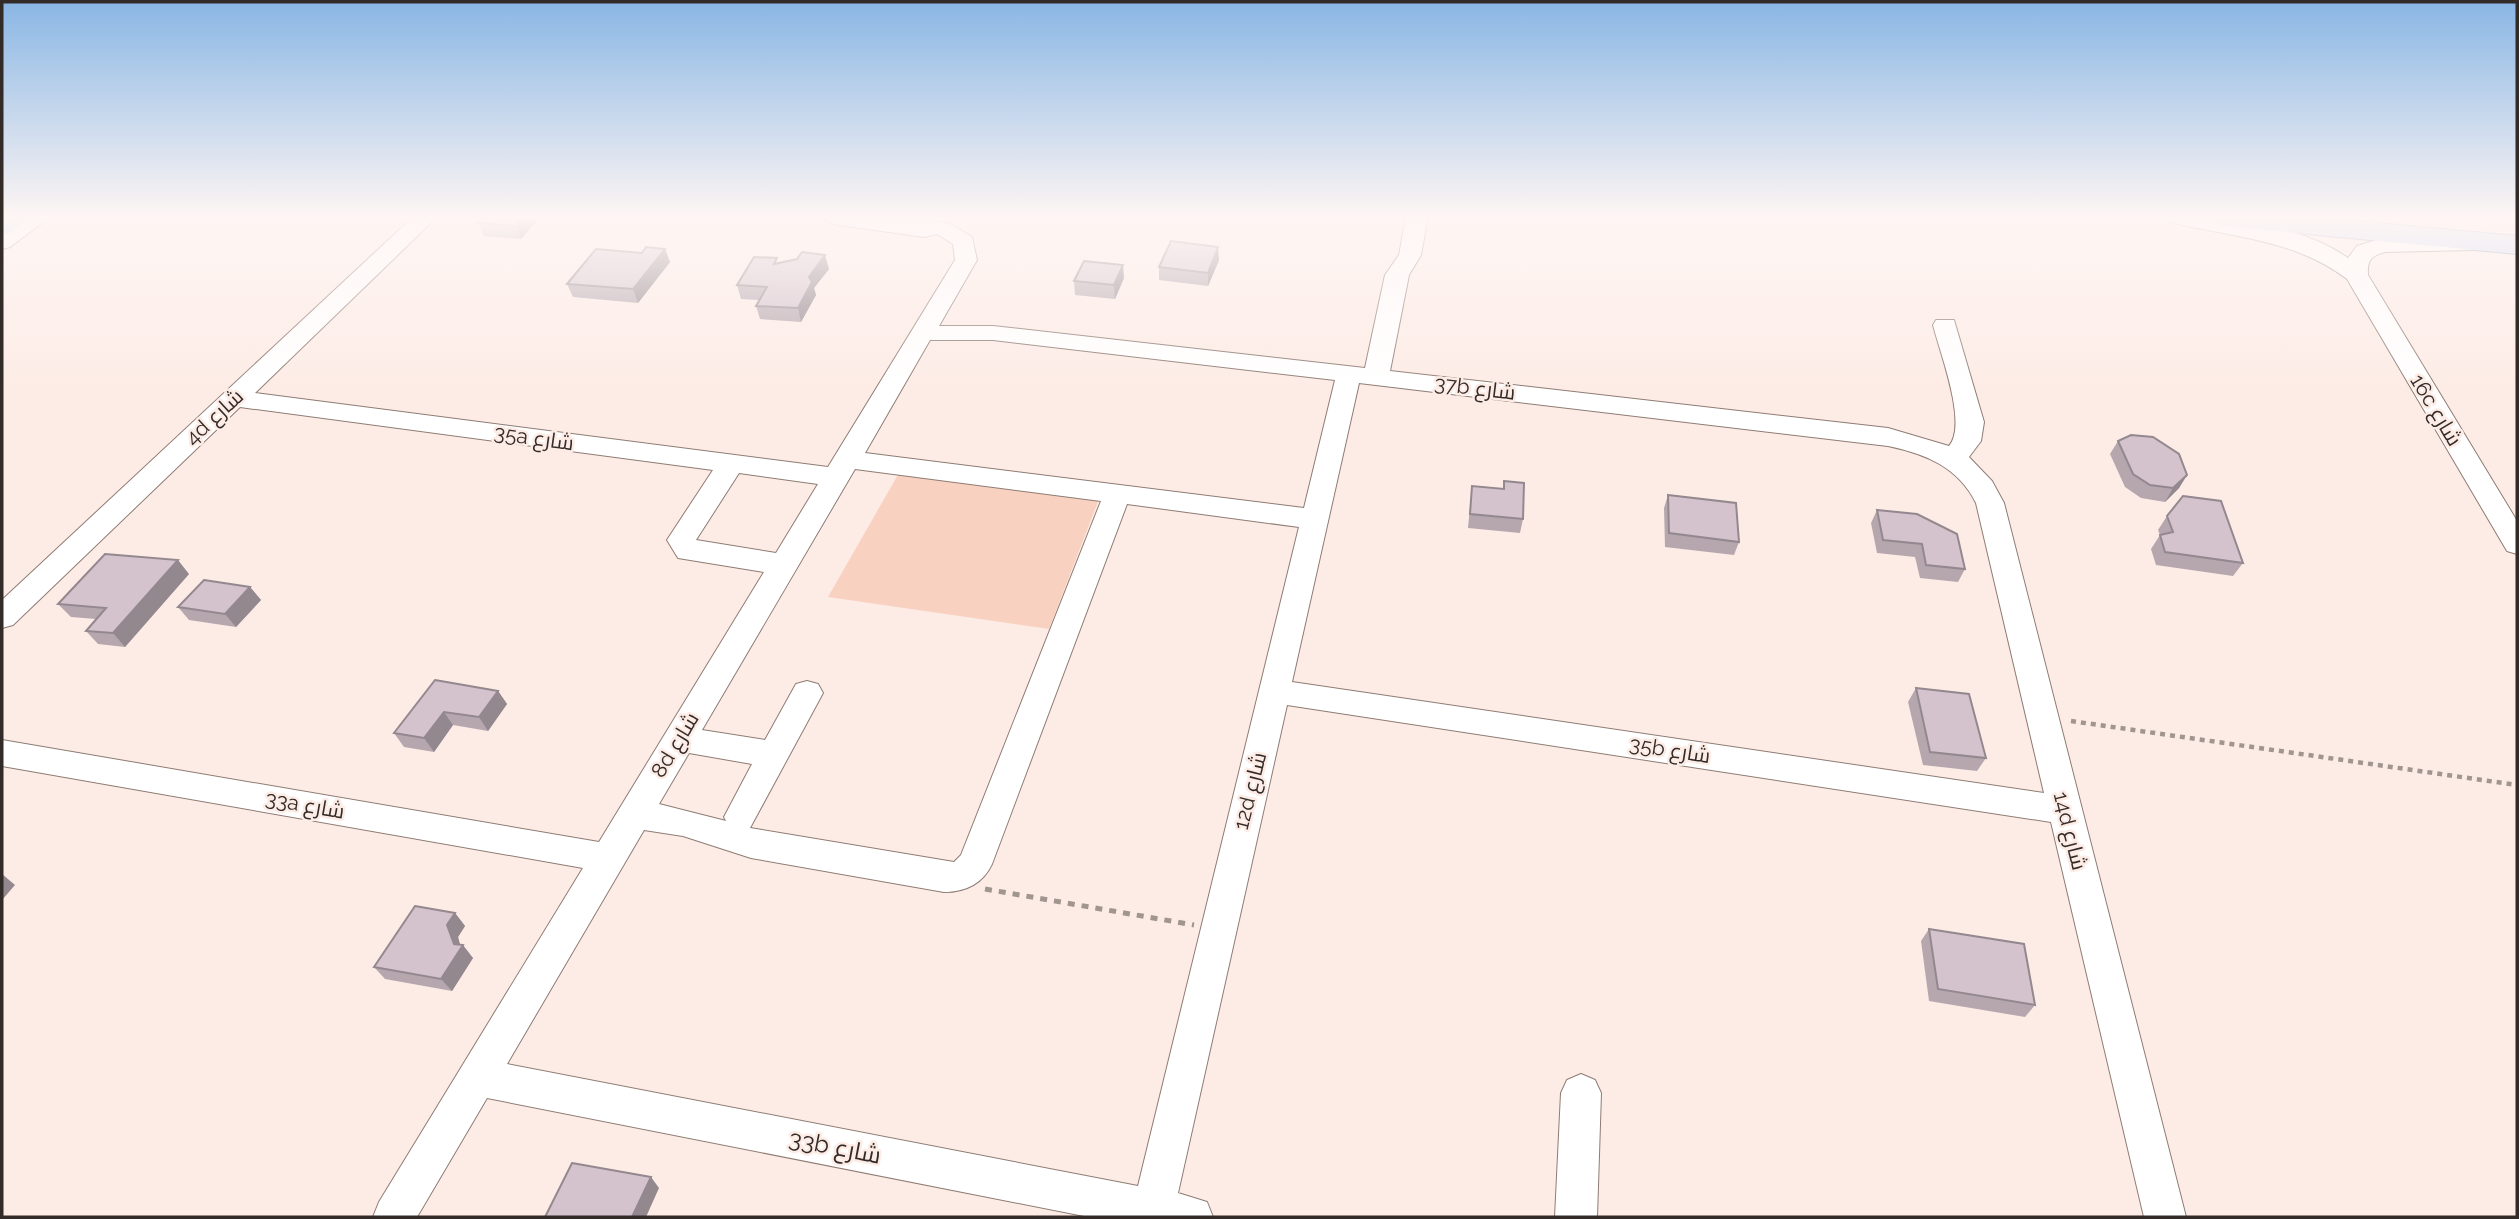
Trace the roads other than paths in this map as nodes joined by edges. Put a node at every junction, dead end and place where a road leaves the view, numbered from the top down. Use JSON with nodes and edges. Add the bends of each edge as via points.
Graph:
{"nodes":[{"id":1,"x":366,"y":274,"type":"edge"},
{"id":2,"x":956,"y":274,"type":"edge"},
{"id":3,"x":1398,"y":274,"type":"edge"},
{"id":4,"x":2356,"y":275,"type":"edge"},
{"id":5,"x":1945,"y":324,"type":"dead end"},
{"id":6,"x":925,"y":325,"type":"junction"},
{"id":7,"x":1362,"y":375,"type":"junction"},
{"id":8,"x":234,"y":398,"type":"junction"},
{"id":9,"x":1954,"y":458,"type":"junction"},
{"id":10,"x":731,"y":464,"type":"junction"},
{"id":11,"x":840,"y":468,"type":"junction"},
{"id":12,"x":1117,"y":494,"type":"junction"},
{"id":13,"x":1315,"y":519,"type":"junction"},
{"id":14,"x":2517,"y":544,"type":"edge"},
{"id":15,"x":783,"y":564,"type":"junction"},
{"id":16,"x":2,"y":617,"type":"edge"},
{"id":17,"x":1274,"y":691,"type":"junction"},
{"id":18,"x":807,"y":693,"type":"dead end"},
{"id":19,"x":679,"y":739,"type":"junction"},
{"id":20,"x":2,"y":753,"type":"edge"},
{"id":21,"x":774,"y":755,"type":"junction"},
{"id":22,"x":2065,"y":810,"type":"junction"},
{"id":23,"x":634,"y":814,"type":"junction"},
{"id":24,"x":740,"y":817,"type":"dead end"},
{"id":25,"x":608,"y":858,"type":"junction"},
{"id":26,"x":478,"y":1077,"type":"junction"},
{"id":27,"x":1581,"y":1093,"type":"dead end"},
{"id":28,"x":1153,"y":1210,"type":"junction"},
{"id":29,"x":394,"y":1217,"type":"edge"},
{"id":30,"x":1192,"y":1217,"type":"edge"},
{"id":31,"x":1576,"y":1217,"type":"edge"},
{"id":32,"x":2165,"y":1217,"type":"edge"}],
"edges":[{"from":1,"to":8,"type":"street","name":"4d شارع"},
{"from":2,"to":6,"type":"street","name":"8d شارع"},
{"from":3,"to":7,"type":"street","name":"12d شارع"},
{"from":4,"to":14,"type":"street","name":"16c شارع"},
{"from":5,"to":9,"type":"street","via":[[1971,422],[1968,441]]},
{"from":6,"to":7,"type":"street","name":"37b شارع"},
{"from":6,"to":11,"type":"street","name":"8d شارع"},
{"from":7,"to":9,"type":"street","name":"37b شارع","via":[[1888,437]]},
{"from":7,"to":13,"type":"street","name":"12d شارع"},
{"from":8,"to":10,"type":"street","name":"35a شارع"},
{"from":8,"to":16,"type":"street","name":"4d شارع"},
{"from":9,"to":22,"type":"street","name":"14d شارع","via":[[1977,479],[1990,503]]},
{"from":10,"to":11,"type":"street","name":"35a شارع"},
{"from":10,"to":15,"type":"street","via":[[681,540],[688,551]]},
{"from":11,"to":12,"type":"street","name":"35a شارع"},
{"from":11,"to":15,"type":"street","name":"8d شارع"},
{"from":12,"to":13,"type":"street","name":"35a شارع"},
{"from":12,"to":23,"type":"street","via":[[975,864],[962,876],[944,877],[751,843],[683,822]]},
{"from":13,"to":17,"type":"street","name":"12d شارع"},
{"from":15,"to":19,"type":"street","name":"8d شارع"},
{"from":17,"to":22,"type":"street","name":"35b شارع"},
{"from":17,"to":28,"type":"street","name":"12d شارع"},
{"from":18,"to":21,"type":"street"},
{"from":19,"to":21,"type":"street"},
{"from":19,"to":23,"type":"street","name":"8d شارع"},
{"from":20,"to":25,"type":"street","name":"33a شارع"},
{"from":21,"to":24,"type":"street"},
{"from":22,"to":32,"type":"street","name":"14d شارع"},
{"from":23,"to":25,"type":"street","name":"8d شارع"},
{"from":25,"to":26,"type":"street","name":"8d شارع"},
{"from":26,"to":28,"type":"street","name":"33b شارع"},
{"from":26,"to":29,"type":"street","name":"8d شارع"},
{"from":27,"to":31,"type":"street"},
{"from":28,"to":30,"type":"street","name":"33b شارع"}]}
